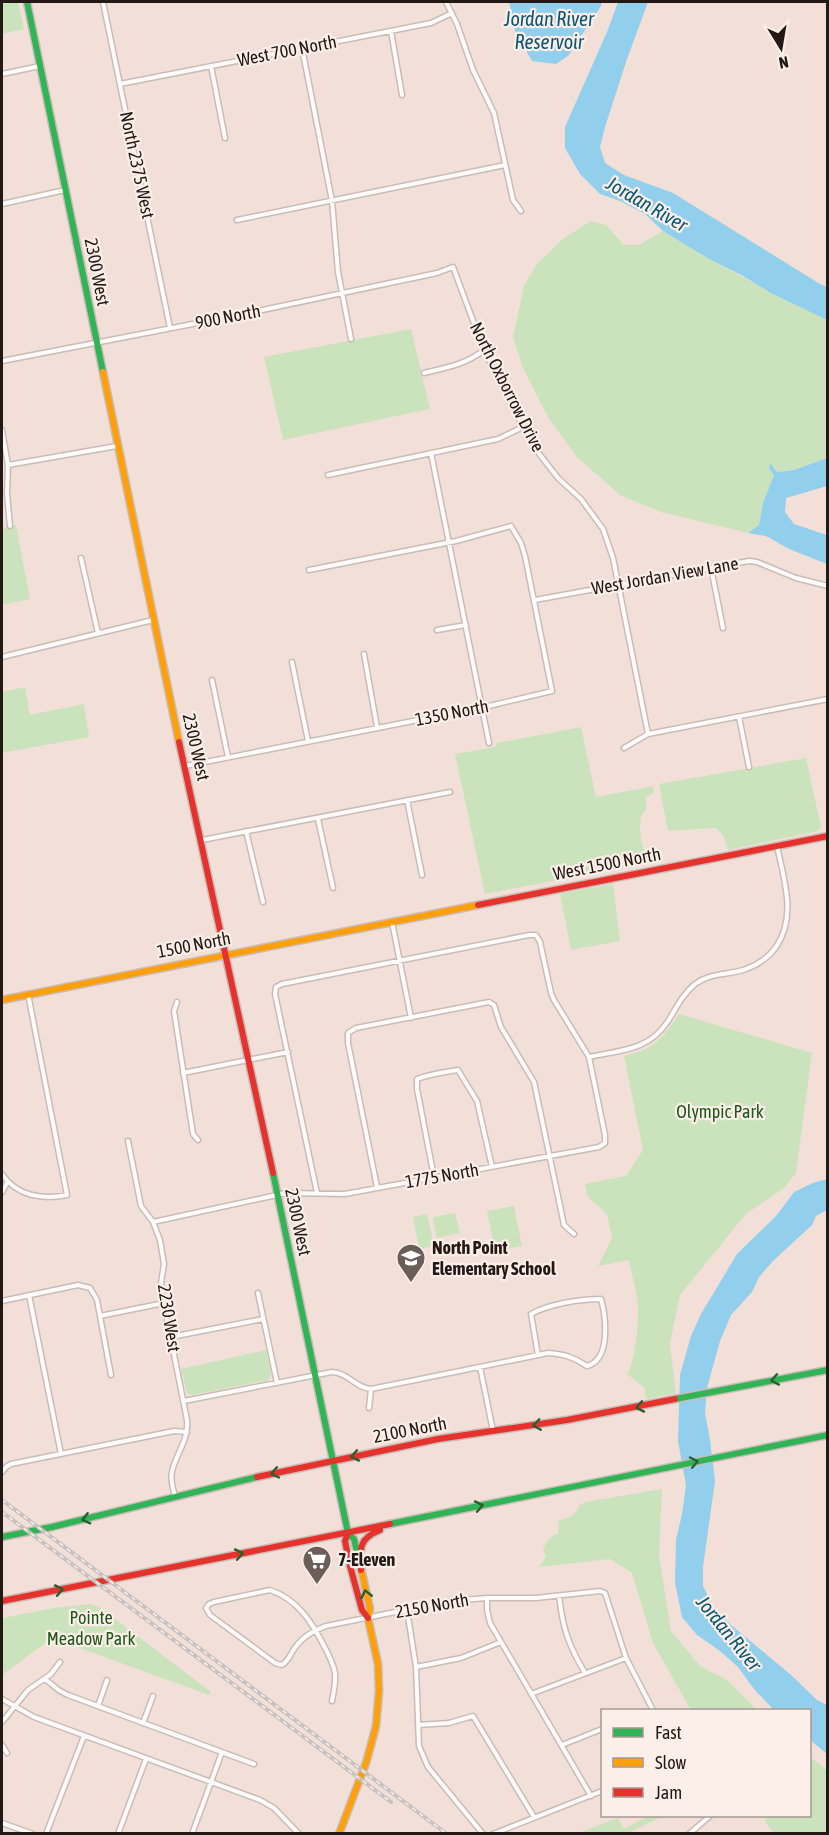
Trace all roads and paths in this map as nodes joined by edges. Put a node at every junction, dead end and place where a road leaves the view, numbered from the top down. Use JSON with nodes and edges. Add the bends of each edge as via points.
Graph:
{"nodes":[{"id":1,"x":27,"y":2,"type":"edge"},
{"id":2,"x":103,"y":2,"type":"edge"},
{"id":3,"x":446,"y":2,"type":"edge"},
{"id":4,"x":452,"y":13,"type":"junction"},
{"id":5,"x":391,"y":31,"type":"junction"},
{"id":6,"x":302,"y":48,"type":"junction"},
{"id":7,"x":40,"y":66,"type":"junction"},
{"id":8,"x":211,"y":66,"type":"junction"},
{"id":9,"x":2,"y":74,"type":"edge"},
{"id":10,"x":120,"y":84,"type":"junction"},
{"id":11,"x":402,"y":95,"type":"dead end"},
{"id":12,"x":225,"y":138,"type":"dead end"},
{"id":13,"x":505,"y":165,"type":"junction"},
{"id":14,"x":65,"y":190,"type":"junction"},
{"id":15,"x":332,"y":201,"type":"junction"},
{"id":16,"x":2,"y":204,"type":"edge"},
{"id":17,"x":521,"y":211,"type":"dead end"},
{"id":18,"x":237,"y":220,"type":"dead end"},
{"id":19,"x":453,"y":267,"type":"joint"},
{"id":20,"x":342,"y":293,"type":"junction"},
{"id":21,"x":170,"y":328,"type":"junction"},
{"id":22,"x":351,"y":339,"type":"dead end"},
{"id":23,"x":96,"y":344,"type":"junction"},
{"id":24,"x":484,"y":350,"type":"junction"},
{"id":25,"x":2,"y":361,"type":"edge"},
{"id":26,"x":424,"y":374,"type":"dead end"},
{"id":27,"x":523,"y":427,"type":"junction"},
{"id":28,"x":2,"y":430,"type":"edge"},
{"id":29,"x":117,"y":446,"type":"junction"},
{"id":30,"x":431,"y":453,"type":"junction"},
{"id":31,"x":8,"y":465,"type":"junction"},
{"id":32,"x":328,"y":475,"type":"dead end"},
{"id":33,"x":10,"y":526,"type":"dead end"},
{"id":34,"x":449,"y":543,"type":"junction"},
{"id":35,"x":81,"y":558,"type":"dead end"},
{"id":36,"x":711,"y":568,"type":"junction"},
{"id":37,"x":309,"y":570,"type":"dead end"},
{"id":38,"x":618,"y":584,"type":"junction"},
{"id":39,"x":828,"y":586,"type":"edge"},
{"id":40,"x":535,"y":600,"type":"junction"},
{"id":41,"x":153,"y":620,"type":"junction"},
{"id":42,"x":466,"y":625,"type":"junction"},
{"id":43,"x":723,"y":628,"type":"dead end"},
{"id":44,"x":436,"y":630,"type":"dead end"},
{"id":45,"x":98,"y":633,"type":"junction"},
{"id":46,"x":364,"y":654,"type":"dead end"},
{"id":47,"x":2,"y":657,"type":"edge"},
{"id":48,"x":292,"y":662,"type":"dead end"},
{"id":49,"x":212,"y":680,"type":"dead end"},
{"id":50,"x":828,"y":699,"type":"edge"},
{"id":51,"x":482,"y":707,"type":"junction"},
{"id":52,"x":739,"y":717,"type":"junction"},
{"id":53,"x":377,"y":727,"type":"junction"},
{"id":54,"x":648,"y":734,"type":"junction"},
{"id":55,"x":308,"y":741,"type":"junction"},
{"id":56,"x":489,"y":743,"type":"dead end"},
{"id":57,"x":624,"y":748,"type":"dead end"},
{"id":58,"x":228,"y":757,"type":"junction"},
{"id":59,"x":185,"y":766,"type":"junction"},
{"id":60,"x":750,"y":767,"type":"dead end"},
{"id":61,"x":450,"y":792,"type":"dead end"},
{"id":62,"x":407,"y":800,"type":"junction"},
{"id":63,"x":318,"y":819,"type":"junction"},
{"id":64,"x":246,"y":831,"type":"junction"},
{"id":65,"x":828,"y":836,"type":"edge"},
{"id":66,"x":201,"y":840,"type":"junction"},
{"id":67,"x":777,"y":846,"type":"junction"},
{"id":68,"x":422,"y":875,"type":"dead end"},
{"id":69,"x":333,"y":888,"type":"dead end"},
{"id":70,"x":263,"y":902,"type":"dead end"},
{"id":71,"x":392,"y":922,"type":"junction"},
{"id":72,"x":226,"y":954,"type":"junction"},
{"id":73,"x":400,"y":960,"type":"junction"},
{"id":74,"x":28,"y":994,"type":"junction"},
{"id":75,"x":2,"y":1000,"type":"edge"},
{"id":76,"x":177,"y":1002,"type":"dead end"},
{"id":77,"x":411,"y":1018,"type":"junction"},
{"id":78,"x":288,"y":1052,"type":"junction"},
{"id":79,"x":588,"y":1057,"type":"junction"},
{"id":80,"x":248,"y":1061,"type":"junction"},
{"id":81,"x":183,"y":1073,"type":"junction"},
{"id":82,"x":198,"y":1140,"type":"dead end"},
{"id":83,"x":128,"y":1142,"type":"dead end"},
{"id":84,"x":550,"y":1156,"type":"junction"},
{"id":85,"x":492,"y":1167,"type":"junction"},
{"id":86,"x":2,"y":1174,"type":"edge"},
{"id":87,"x":434,"y":1177,"type":"junction"},
{"id":88,"x":7,"y":1184,"type":"junction"},
{"id":89,"x":377,"y":1188,"type":"junction"},
{"id":90,"x":2,"y":1192,"type":"edge"},
{"id":91,"x":317,"y":1193,"type":"junction"},
{"id":92,"x":277,"y":1195,"type":"junction"},
{"id":93,"x":153,"y":1222,"type":"junction"},
{"id":94,"x":574,"y":1234,"type":"dead end"},
{"id":95,"x":258,"y":1293,"type":"dead end"},
{"id":96,"x":29,"y":1295,"type":"junction"},
{"id":97,"x":2,"y":1301,"type":"edge"},
{"id":98,"x":164,"y":1303,"type":"junction"},
{"id":99,"x":100,"y":1316,"type":"junction"},
{"id":100,"x":263,"y":1319,"type":"junction"},
{"id":101,"x":171,"y":1337,"type":"junction"},
{"id":102,"x":538,"y":1355,"type":"junction"},
{"id":103,"x":480,"y":1367,"type":"junction"},
{"id":104,"x":828,"y":1370,"type":"edge"},
{"id":105,"x":111,"y":1375,"type":"dead end"},
{"id":106,"x":315,"y":1375,"type":"junction"},
{"id":107,"x":277,"y":1383,"type":"junction"},
{"id":108,"x":371,"y":1389,"type":"junction"},
{"id":109,"x":183,"y":1401,"type":"junction"},
{"id":110,"x":369,"y":1408,"type":"dead end"},
{"id":111,"x":493,"y":1431,"type":"junction"},
{"id":112,"x":187,"y":1432,"type":"junction"},
{"id":113,"x":828,"y":1435,"type":"edge"},
{"id":114,"x":61,"y":1454,"type":"junction"},
{"id":115,"x":332,"y":1461,"type":"junction"},
{"id":116,"x":2,"y":1473,"type":"edge"},
{"id":117,"x":175,"y":1497,"type":"junction"},
{"id":118,"x":421,"y":1518,"type":"junction"},
{"id":119,"x":348,"y":1533,"type":"junction"},
{"id":120,"x":2,"y":1537,"type":"edge"},
{"id":121,"x":361,"y":1570,"type":"junction"},
{"id":122,"x":559,"y":1596,"type":"junction"},
{"id":123,"x":487,"y":1598,"type":"junction"},
{"id":124,"x":2,"y":1601,"type":"edge"},
{"id":125,"x":407,"y":1610,"type":"junction"},
{"id":126,"x":368,"y":1618,"type":"junction"},
{"id":127,"x":316,"y":1630,"type":"junction"},
{"id":128,"x":501,"y":1642,"type":"junction"},
{"id":129,"x":626,"y":1658,"type":"junction"},
{"id":130,"x":60,"y":1662,"type":"dead end"},
{"id":131,"x":416,"y":1667,"type":"junction"},
{"id":132,"x":585,"y":1673,"type":"junction"},
{"id":133,"x":45,"y":1679,"type":"junction"},
{"id":134,"x":107,"y":1680,"type":"dead end"},
{"id":135,"x":531,"y":1694,"type":"junction"},
{"id":136,"x":153,"y":1696,"type":"dead end"},
{"id":137,"x":2,"y":1699,"type":"edge"},
{"id":138,"x":332,"y":1701,"type":"dead end"},
{"id":139,"x":98,"y":1706,"type":"junction"},
{"id":140,"x":15,"y":1707,"type":"junction"},
{"id":141,"x":652,"y":1709,"type":"edge"},
{"id":142,"x":2,"y":1722,"type":"edge"},
{"id":143,"x":143,"y":1723,"type":"junction"},
{"id":144,"x":418,"y":1725,"type":"junction"},
{"id":145,"x":601,"y":1730,"type":"edge"},
{"id":146,"x":84,"y":1736,"type":"junction"},
{"id":147,"x":2,"y":1745,"type":"edge"},
{"id":148,"x":562,"y":1745,"type":"junction"},
{"id":149,"x":222,"y":1752,"type":"junction"},
{"id":150,"x":7,"y":1753,"type":"dead end"},
{"id":151,"x":146,"y":1759,"type":"junction"},
{"id":152,"x":254,"y":1764,"type":"dead end"},
{"id":153,"x":212,"y":1783,"type":"junction"},
{"id":154,"x":601,"y":1792,"type":"edge"},
{"id":155,"x":591,"y":1796,"type":"junction"},
{"id":156,"x":534,"y":1817,"type":"junction"},
{"id":157,"x":708,"y":1817,"type":"edge"},
{"id":158,"x":2,"y":1823,"type":"edge"},
{"id":159,"x":33,"y":1833,"type":"edge"},
{"id":160,"x":46,"y":1833,"type":"edge"},
{"id":161,"x":118,"y":1833,"type":"edge"},
{"id":162,"x":192,"y":1833,"type":"edge"},
{"id":163,"x":299,"y":1833,"type":"edge"},
{"id":164,"x":339,"y":1833,"type":"edge"},
{"id":165,"x":483,"y":1833,"type":"edge"},
{"id":166,"x":493,"y":1833,"type":"edge"},
{"id":167,"x":689,"y":1833,"type":"edge"}],
"edges":[{"from":1,"to":7,"type":"main road","name":"2300 West"},
{"from":2,"to":10,"type":"street","name":"North 2375 West"},
{"from":3,"to":4,"type":"street"},
{"from":4,"to":5,"type":"street","name":"West 700 North","via":[[431,23]]},
{"from":4,"to":13,"type":"street","via":[[494,113]]},
{"from":5,"to":6,"type":"street","name":"West 700 North"},
{"from":5,"to":11,"type":"street"},
{"from":6,"to":8,"type":"street","name":"West 700 North"},
{"from":6,"to":15,"type":"street"},
{"from":7,"to":9,"type":"street"},
{"from":7,"to":14,"type":"main road","name":"2300 West"},
{"from":8,"to":10,"type":"street","name":"West 700 North"},
{"from":8,"to":12,"type":"street"},
{"from":10,"to":21,"type":"street","name":"North 2375 West"},
{"from":13,"to":15,"type":"street"},
{"from":13,"to":17,"type":"street","via":[[513,200]]},
{"from":14,"to":16,"type":"street"},
{"from":14,"to":23,"type":"main road","name":"2300 West"},
{"from":15,"to":18,"type":"street"},
{"from":15,"to":20,"type":"street"},
{"from":19,"to":20,"type":"street","name":"900 North"},
{"from":19,"to":24,"type":"street","name":"North Oxborrow Drive"},
{"from":20,"to":21,"type":"street","name":"900 North"},
{"from":20,"to":22,"type":"street"},
{"from":21,"to":23,"type":"street","name":"900 North"},
{"from":23,"to":25,"type":"street","name":"900 North"},
{"from":23,"to":29,"type":"main road","name":"2300 West"},
{"from":24,"to":26,"type":"street","via":[[455,366]]},
{"from":24,"to":27,"type":"street","name":"North Oxborrow Drive"},
{"from":27,"to":30,"type":"street","via":[[498,439]]},
{"from":27,"to":38,"type":"street","name":"North Oxborrow Drive","via":[[558,478],[597,520],[608,543]]},
{"from":28,"to":31,"type":"street"},
{"from":29,"to":31,"type":"street"},
{"from":29,"to":41,"type":"main road","name":"2300 West"},
{"from":30,"to":32,"type":"street"},
{"from":30,"to":34,"type":"street"},
{"from":31,"to":33,"type":"street"},
{"from":34,"to":37,"type":"street"},
{"from":34,"to":40,"type":"street","name":"1350 North","via":[[511,526],[521,543]]},
{"from":34,"to":42,"type":"street"},
{"from":35,"to":45,"type":"street"},
{"from":36,"to":38,"type":"street","name":"West Jordan View Lane"},
{"from":36,"to":39,"type":"street","name":"West Jordan View Lane","via":[[757,562]]},
{"from":36,"to":43,"type":"street"},
{"from":38,"to":40,"type":"street","name":"West Jordan View Lane"},
{"from":38,"to":54,"type":"street","name":"North Oxborrow Drive"},
{"from":40,"to":51,"type":"street","name":"1350 North","via":[[552,691]]},
{"from":41,"to":45,"type":"street"},
{"from":41,"to":59,"type":"main road","name":"2300 West"},
{"from":42,"to":44,"type":"street"},
{"from":42,"to":51,"type":"street"},
{"from":45,"to":47,"type":"street"},
{"from":46,"to":53,"type":"street"},
{"from":48,"to":55,"type":"street"},
{"from":49,"to":58,"type":"street"},
{"from":50,"to":52,"type":"street"},
{"from":51,"to":53,"type":"street","name":"1350 North"},
{"from":51,"to":56,"type":"street"},
{"from":52,"to":54,"type":"street"},
{"from":52,"to":60,"type":"street"},
{"from":53,"to":55,"type":"street","name":"1350 North"},
{"from":54,"to":57,"type":"street"},
{"from":55,"to":58,"type":"street","name":"1350 North"},
{"from":58,"to":59,"type":"street","name":"1350 North"},
{"from":59,"to":66,"type":"main road","name":"2300 West"},
{"from":61,"to":62,"type":"street"},
{"from":62,"to":63,"type":"street"},
{"from":62,"to":68,"type":"street"},
{"from":63,"to":64,"type":"street"},
{"from":63,"to":69,"type":"street"},
{"from":64,"to":66,"type":"street"},
{"from":64,"to":70,"type":"street"},
{"from":65,"to":67,"type":"main road","name":"West 1500 North"},
{"from":66,"to":72,"type":"main road","name":"2300 West"},
{"from":67,"to":71,"type":"main road","name":"West 1500 North"},
{"from":67,"to":79,"type":"street","via":[[789,911],[784,932],[773,951],[754,966],[699,981],[650,1040],[636,1047]]},
{"from":71,"to":72,"type":"main road","name":"1500 North"},
{"from":71,"to":73,"type":"street"},
{"from":72,"to":74,"type":"main road","name":"1500 North"},
{"from":72,"to":80,"type":"main road","name":"2300 West"},
{"from":73,"to":77,"type":"street"},
{"from":73,"to":78,"type":"street","via":[[276,987]]},
{"from":73,"to":79,"type":"street","via":[[536,935],[551,993]]},
{"from":74,"to":75,"type":"main road","name":"1500 North"},
{"from":74,"to":88,"type":"street","via":[[67,1195],[39,1197]]},
{"from":76,"to":81,"type":"street","via":[[174,1011]]},
{"from":77,"to":84,"type":"street","via":[[489,1002],[494,1005],[501,1027],[534,1082]]},
{"from":77,"to":89,"type":"street","via":[[356,1028],[348,1033]]},
{"from":78,"to":80,"type":"street"},
{"from":78,"to":91,"type":"street"},
{"from":79,"to":84,"type":"street","name":"1775 North","via":[[605,1143]]},
{"from":80,"to":81,"type":"street"},
{"from":80,"to":92,"type":"main road","name":"2300 West"},
{"from":81,"to":82,"type":"street","via":[[193,1134]]},
{"from":83,"to":93,"type":"street","name":"2230 West","via":[[141,1206]]},
{"from":84,"to":85,"type":"street","name":"1775 North"},
{"from":84,"to":94,"type":"street","via":[[564,1225]]},
{"from":85,"to":87,"type":"street","name":"1775 North"},
{"from":85,"to":87,"type":"street","via":[[477,1101],[458,1070],[427,1075],[417,1079],[417,1089]]},
{"from":86,"to":88,"type":"street"},
{"from":87,"to":89,"type":"street","name":"1775 North"},
{"from":88,"to":90,"type":"street"},
{"from":89,"to":91,"type":"street","name":"1775 North","via":[[345,1194]]},
{"from":91,"to":92,"type":"street","name":"1775 North"},
{"from":92,"to":93,"type":"street","name":"1775 North"},
{"from":92,"to":106,"type":"main road","name":"2300 West"},
{"from":93,"to":98,"type":"street","name":"2230 West","via":[[164,1260]]},
{"from":95,"to":100,"type":"street"},
{"from":96,"to":97,"type":"street"},
{"from":96,"to":99,"type":"street","via":[[78,1285],[90,1288]]},
{"from":96,"to":114,"type":"street"},
{"from":98,"to":99,"type":"street"},
{"from":98,"to":101,"type":"street","name":"2230 West"},
{"from":99,"to":105,"type":"street"},
{"from":100,"to":101,"type":"street"},
{"from":100,"to":107,"type":"street"},
{"from":101,"to":109,"type":"street","name":"2230 West"},
{"from":102,"to":102,"type":"street","via":[[531,1314],[601,1299],[604,1346],[594,1364],[588,1366],[562,1354]]},
{"from":102,"to":103,"type":"street"},
{"from":103,"to":108,"type":"street"},
{"from":103,"to":111,"type":"street"},
{"from":104,"to":111,"type":"main road","name":"2100 North","one_way":true},
{"from":106,"to":107,"type":"street"},
{"from":106,"to":108,"type":"street","via":[[339,1372],[361,1388]]},
{"from":106,"to":115,"type":"main road","name":"2300 West"},
{"from":107,"to":109,"type":"street"},
{"from":108,"to":110,"type":"street"},
{"from":109,"to":112,"type":"street","name":"2230 West"},
{"from":111,"to":115,"type":"main road","name":"2100 North","one_way":true},
{"from":112,"to":114,"type":"street","via":[[174,1431]]},
{"from":112,"to":117,"type":"street","name":"2230 West","via":[[172,1472]]},
{"from":118,"to":113,"type":"main road","one_way":true},
{"from":114,"to":116,"type":"street","via":[[11,1464]]},
{"from":115,"to":117,"type":"main road","name":"2100 North","one_way":true},
{"from":115,"to":119,"type":"main road","name":"2300 West"},
{"from":117,"to":120,"type":"main road","name":"2100 North","one_way":true},
{"from":118,"to":119,"type":"main road"},
{"from":118,"to":121,"type":"main road","via":[[366,1537],[361,1547]]},
{"from":119,"to":121,"type":"main road","via":[[354,1539]]},
{"from":124,"to":119,"type":"main road","one_way":true},
{"from":119,"to":126,"type":"main road","via":[[345,1541],[350,1566],[362,1610]]},
{"from":126,"to":121,"type":"main road","one_way":true,"via":[[370,1609]]},
{"from":122,"to":123,"type":"street","name":"2150 North"},
{"from":122,"to":129,"type":"street","name":"2150 North","via":[[605,1593]]},
{"from":122,"to":132,"type":"street","via":[[566,1637]]},
{"from":123,"to":125,"type":"street","name":"2150 North"},
{"from":123,"to":128,"type":"street","via":[[488,1617]]},
{"from":125,"to":126,"type":"street","name":"2150 North"},
{"from":125,"to":131,"type":"street"},
{"from":126,"to":127,"type":"street","name":"2150 North"},
{"from":126,"to":164,"type":"main road","via":[[378,1664],[376,1725]]},
{"from":127,"to":127,"type":"street","name":"2150 North","via":[[304,1613],[270,1590],[214,1602],[206,1608],[210,1615],[282,1665],[297,1644]]},
{"from":127,"to":138,"type":"street","via":[[334,1667]]},
{"from":128,"to":131,"type":"street","via":[[462,1658]]},
{"from":128,"to":135,"type":"street"},
{"from":129,"to":132,"type":"street"},
{"from":129,"to":141,"type":"street"},
{"from":130,"to":133,"type":"street"},
{"from":131,"to":144,"type":"street"},
{"from":132,"to":135,"type":"street"},
{"from":133,"to":139,"type":"street","via":[[60,1691]]},
{"from":133,"to":140,"type":"street","via":[[28,1690]]},
{"from":134,"to":139,"type":"street"},
{"from":135,"to":148,"type":"street"},
{"from":136,"to":143,"type":"street"},
{"from":137,"to":140,"type":"street"},
{"from":139,"to":143,"type":"street"},
{"from":140,"to":142,"type":"street"},
{"from":140,"to":146,"type":"street"},
{"from":143,"to":149,"type":"street"},
{"from":144,"to":156,"type":"street","via":[[449,1723],[473,1716]]},
{"from":144,"to":165,"type":"street","via":[[424,1760]]},
{"from":145,"to":148,"type":"street"},
{"from":146,"to":151,"type":"street"},
{"from":146,"to":160,"type":"street"},
{"from":147,"to":150,"type":"street"},
{"from":148,"to":155,"type":"street"},
{"from":149,"to":152,"type":"street"},
{"from":149,"to":153,"type":"street"},
{"from":151,"to":153,"type":"street"},
{"from":151,"to":161,"type":"street"},
{"from":153,"to":162,"type":"street"},
{"from":153,"to":163,"type":"street","via":[[267,1803]]},
{"from":154,"to":155,"type":"street"},
{"from":155,"to":156,"type":"street"},
{"from":156,"to":166,"type":"street"},
{"from":157,"to":167,"type":"street"},
{"from":158,"to":159,"type":"street"}]}
